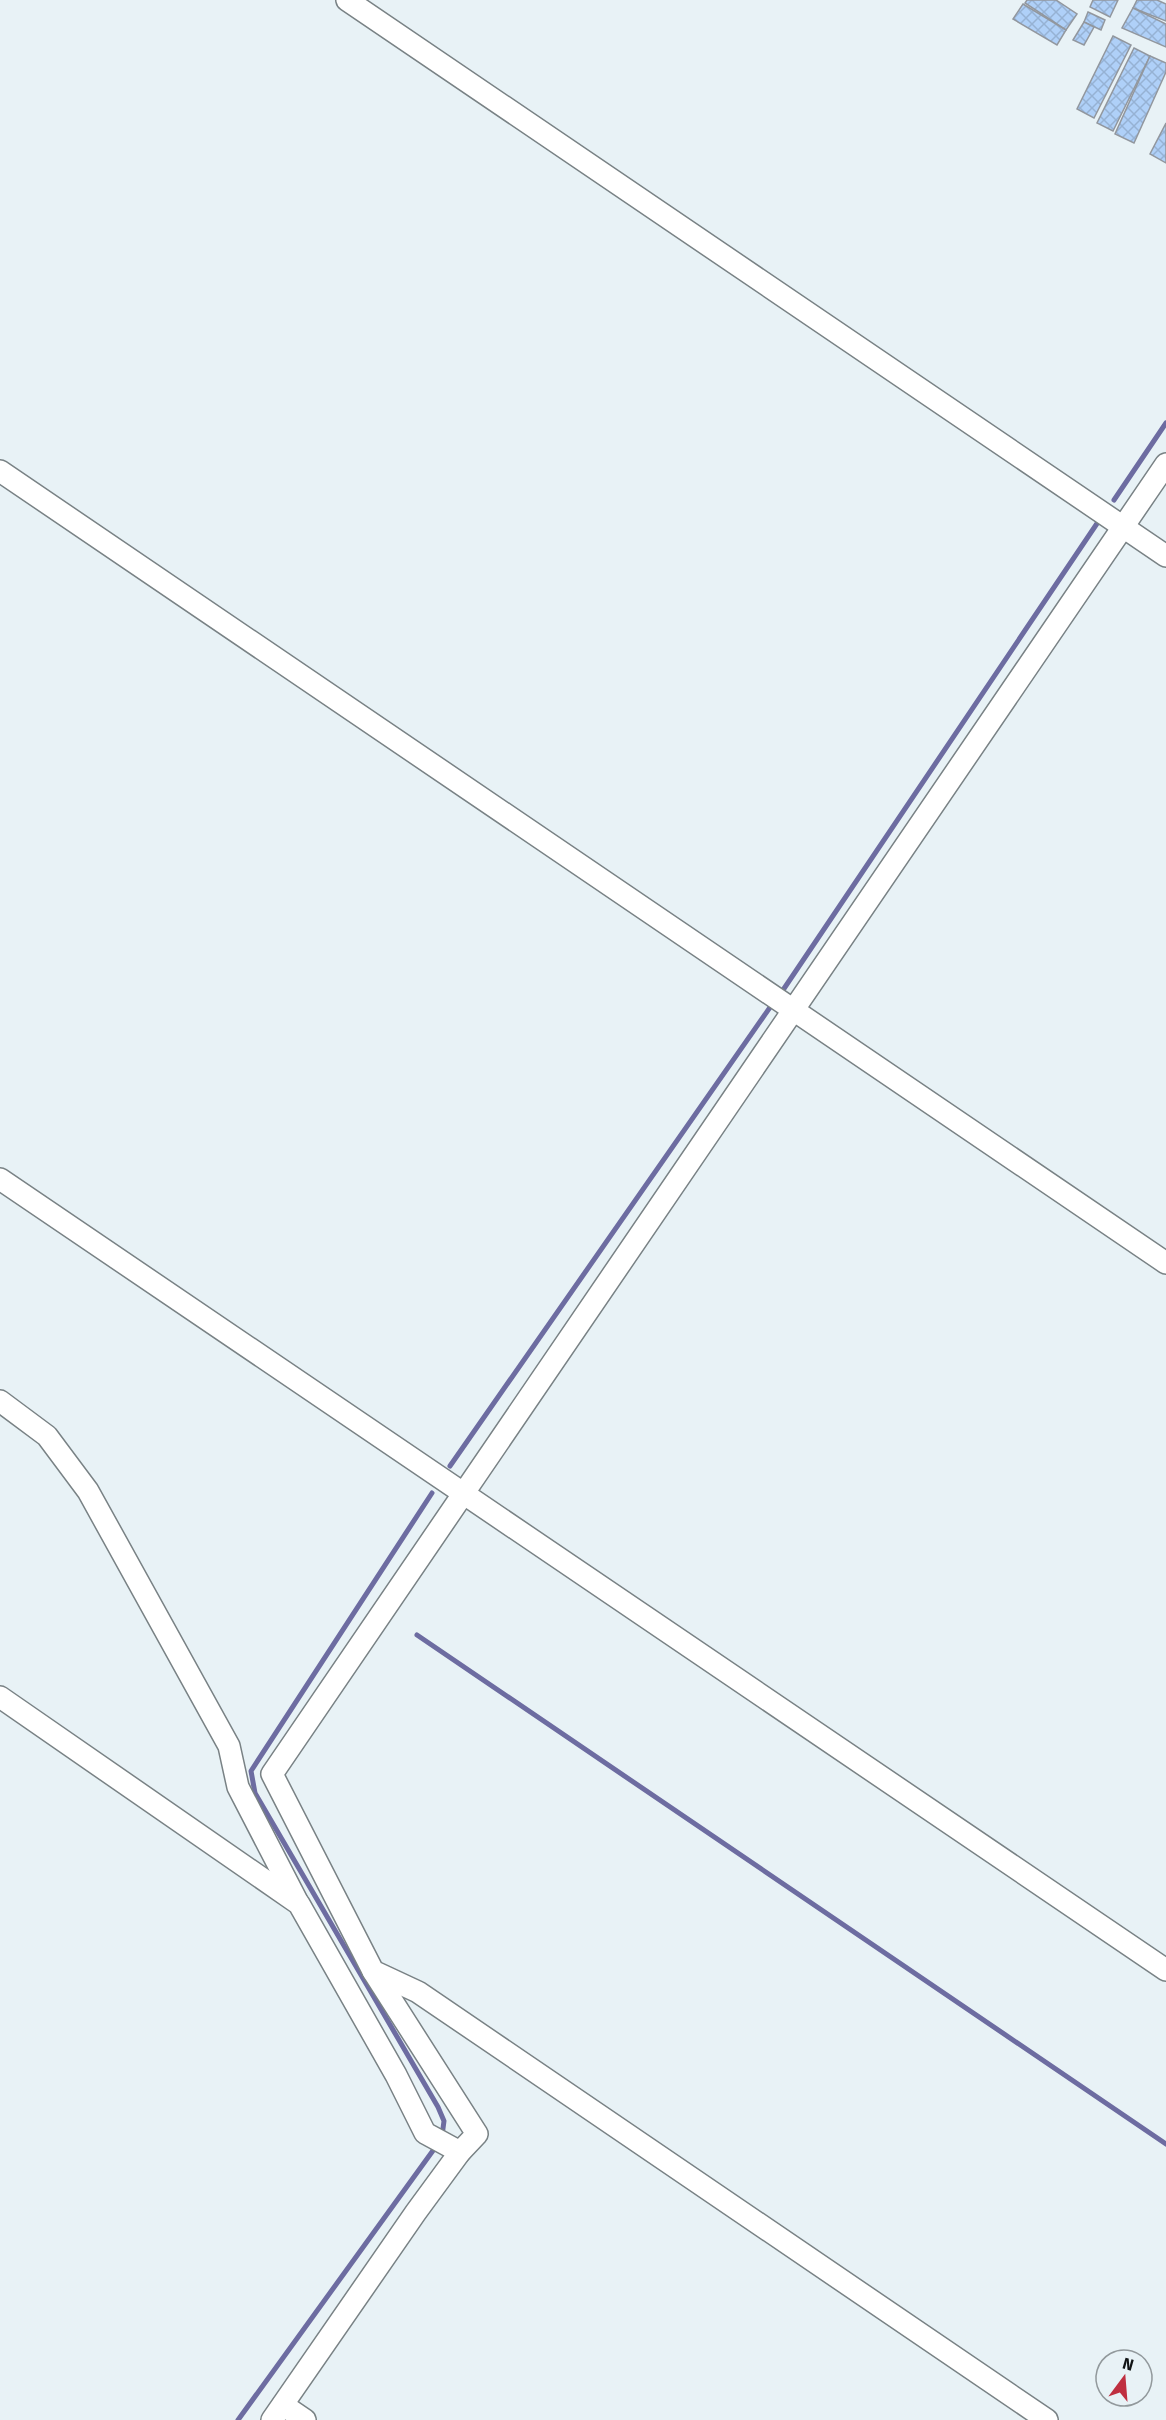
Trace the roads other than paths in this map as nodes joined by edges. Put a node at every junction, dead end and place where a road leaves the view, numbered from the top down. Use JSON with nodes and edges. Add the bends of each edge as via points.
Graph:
{"nodes":[{"id":1,"x":347,"y":0,"type":"edge"},
{"id":2,"x":1166,"y":464,"type":"edge"},
{"id":3,"x":0,"y":471,"type":"edge"},
{"id":4,"x":1123,"y":526,"type":"junction"},
{"id":5,"x":1166,"y":556,"type":"edge"},
{"id":6,"x":783,"y":1002,"type":"junction"},
{"id":7,"x":0,"y":1179,"type":"edge"},
{"id":8,"x":1166,"y":1263,"type":"edge"},
{"id":9,"x":0,"y":1401,"type":"edge"},
{"id":10,"x":463,"y":1495,"type":"junction"},
{"id":11,"x":0,"y":1697,"type":"edge"},
{"id":12,"x":299,"y":1904,"type":"junction"},
{"id":13,"x":1166,"y":1970,"type":"edge"},
{"id":14,"x":373,"y":1971,"type":"junction"},
{"id":15,"x":456,"y":2150,"type":"junction"},
{"id":16,"x":278,"y":2412,"type":"edge"},
{"id":17,"x":305,"y":2420,"type":"edge"},
{"id":18,"x":1047,"y":2420,"type":"edge"}],
"edges":[{"from":1,"to":4,"type":"street"},
{"from":2,"to":4,"type":"street"},
{"from":3,"to":6,"type":"street"},
{"from":4,"to":5,"type":"street"},
{"from":4,"to":6,"type":"street"},
{"from":6,"to":8,"type":"street"},
{"from":6,"to":10,"type":"street"},
{"from":7,"to":10,"type":"street"},
{"from":9,"to":12,"type":"street","via":[[47,1436],[88,1491],[229,1746],[238,1787]]},
{"from":10,"to":13,"type":"street"},
{"from":10,"to":14,"type":"street","via":[[272,1774]]},
{"from":11,"to":12,"type":"street"},
{"from":12,"to":15,"type":"street","via":[[425,2133]]},
{"from":14,"to":15,"type":"street","via":[[477,2134]]},
{"from":14,"to":18,"type":"street","via":[[418,1992]]},
{"from":15,"to":16,"type":"street"},
{"from":16,"to":17,"type":"street"}]}
